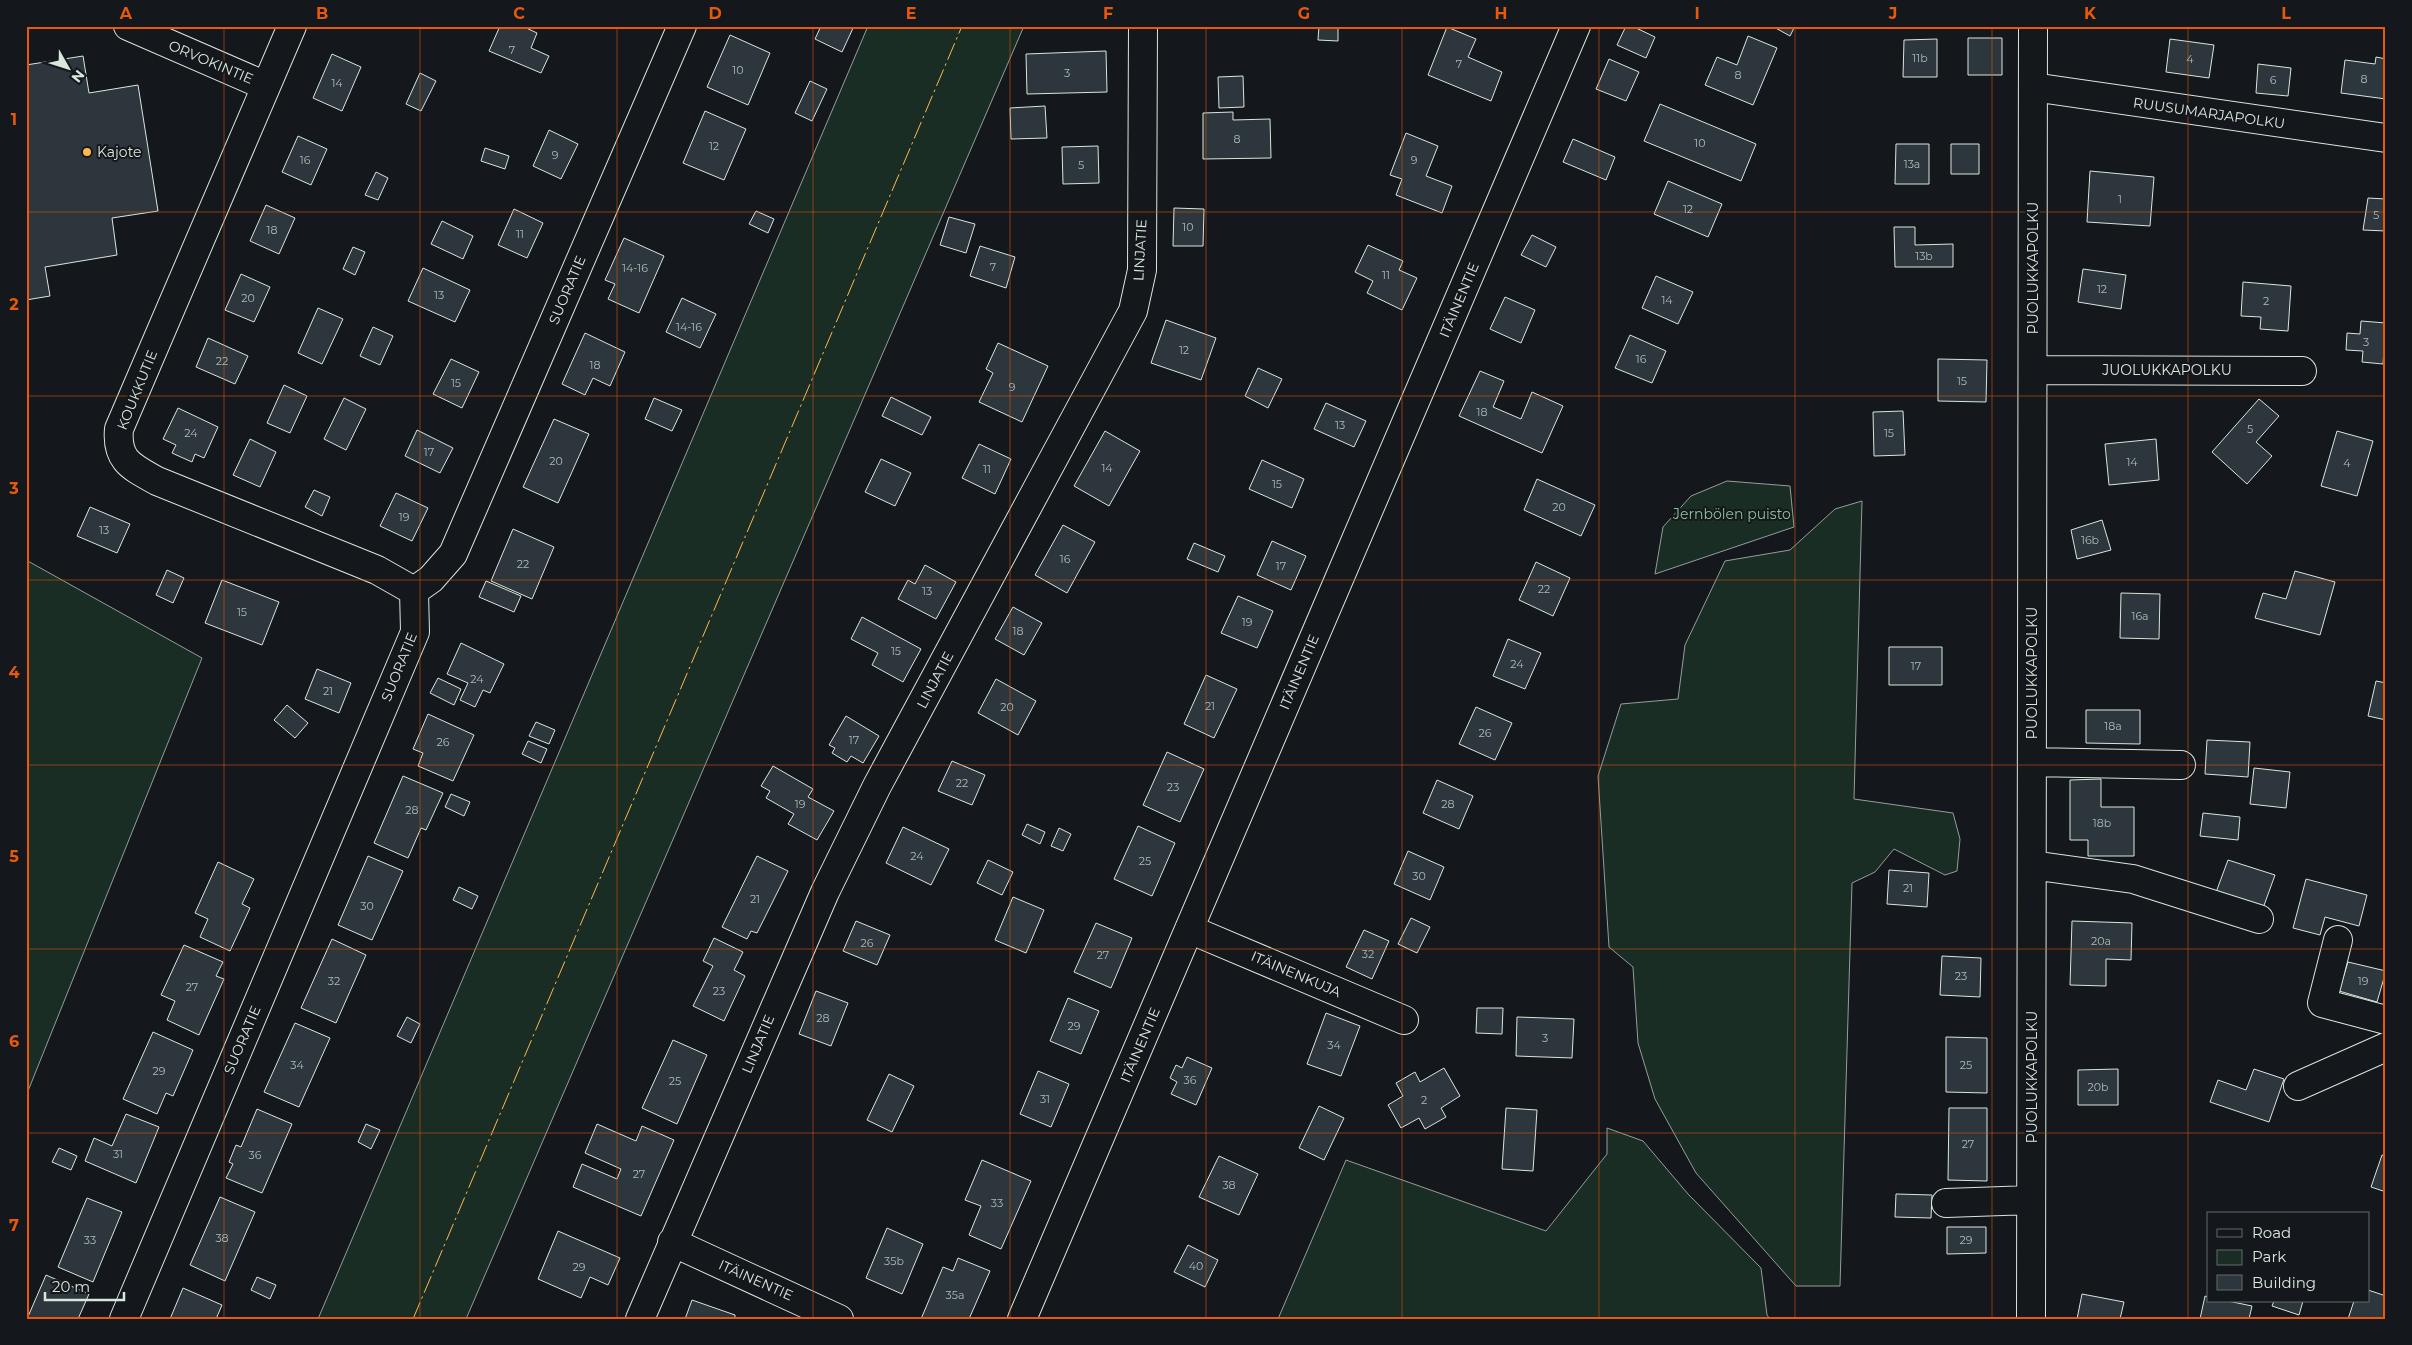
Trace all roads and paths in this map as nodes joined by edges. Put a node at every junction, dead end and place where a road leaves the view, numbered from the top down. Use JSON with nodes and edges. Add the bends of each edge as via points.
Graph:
{"nodes":[{"id":1,"x":128,"y":26,"type":"edge"},
{"id":2,"x":292,"y":26,"type":"edge"},
{"id":3,"x":682,"y":26,"type":"edge"},
{"id":4,"x":1142,"y":26,"type":"edge"},
{"id":5,"x":1576,"y":26,"type":"edge"},
{"id":6,"x":2033,"y":26,"type":"edge"},
{"id":7,"x":266,"y":86,"type":"junction"},
{"id":8,"x":2033,"y":87,"type":"junction"},
{"id":9,"x":2386,"y":138,"type":"edge"},
{"id":10,"x":2033,"y":370,"type":"junction"},
{"id":11,"x":2302,"y":371,"type":"dead end"},
{"id":12,"x":414,"y":591,"type":"junction"},
{"id":13,"x":2032,"y":762,"type":"junction"},
{"id":14,"x":2181,"y":765,"type":"dead end"},
{"id":15,"x":2032,"y":865,"type":"junction"},
{"id":16,"x":2259,"y":919,"type":"dead end"},
{"id":17,"x":1189,"y":929,"type":"junction"},
{"id":18,"x":2338,"y":940,"type":"dead end"},
{"id":19,"x":1404,"y":1020,"type":"dead end"},
{"id":20,"x":2386,"y":1020,"type":"edge"},
{"id":21,"x":2386,"y":1047,"type":"edge"},
{"id":22,"x":2298,"y":1086,"type":"dead end"},
{"id":23,"x":2032,"y":1200,"type":"junction"},
{"id":24,"x":1946,"y":1203,"type":"dead end"},
{"id":25,"x":672,"y":1242,"type":"junction"},
{"id":26,"x":124,"y":1319,"type":"edge"},
{"id":27,"x":640,"y":1319,"type":"edge"},
{"id":28,"x":839,"y":1319,"type":"edge"},
{"id":29,"x":1022,"y":1319,"type":"edge"},
{"id":30,"x":2031,"y":1319,"type":"edge"}],
"edges":[{"from":1,"to":7,"type":"street","name":"ORVOKINTIE"},
{"from":2,"to":7,"type":"street","name":"KOUKKUTIE"},
{"from":3,"to":12,"type":"street","name":"SUORATIE","via":[[453,554],[431,579]]},
{"from":4,"to":25,"type":"street","name":"LINJATIE","via":[[1142,270],[1133,311],[873,795],[806,934]]},
{"from":5,"to":17,"type":"street","name":"ITÄINENTIE"},
{"from":6,"to":8,"type":"street","name":"PUOLUKKAPOLKU"},
{"from":7,"to":12,"type":"street","name":"KOUKKUTIE","via":[[119,430],[118,445],[122,457],[134,469],[157,481],[377,570]]},
{"from":8,"to":9,"type":"street","name":"RUUSUMARJAPOLKU"},
{"from":8,"to":10,"type":"street","name":"PUOLUKKAPOLKU"},
{"from":10,"to":11,"type":"street","name":"JUOLUKKAPOLKU"},
{"from":10,"to":13,"type":"street","name":"PUOLUKKAPOLKU"},
{"from":12,"to":26,"type":"street","name":"SUORATIE","via":[[415,632]]},
{"from":13,"to":14,"type":"street"},
{"from":13,"to":15,"type":"street","name":"PUOLUKKAPOLKU"},
{"from":15,"to":16,"type":"street","via":[[2133,879]]},
{"from":15,"to":23,"type":"street","name":"PUOLUKKAPOLKU"},
{"from":17,"to":19,"type":"street","name":"ITÄINENKUJA"},
{"from":17,"to":29,"type":"street","name":"ITÄINENTIE"},
{"from":18,"to":20,"type":"street","via":[[2322,1004]]},
{"from":21,"to":22,"type":"street"},
{"from":23,"to":24,"type":"street"},
{"from":23,"to":30,"type":"street","name":"PUOLUKKAPOLKU"},
{"from":25,"to":27,"type":"street","name":"LINJATIE"},
{"from":25,"to":28,"type":"street","name":"ITÄINENTIE"}]}
